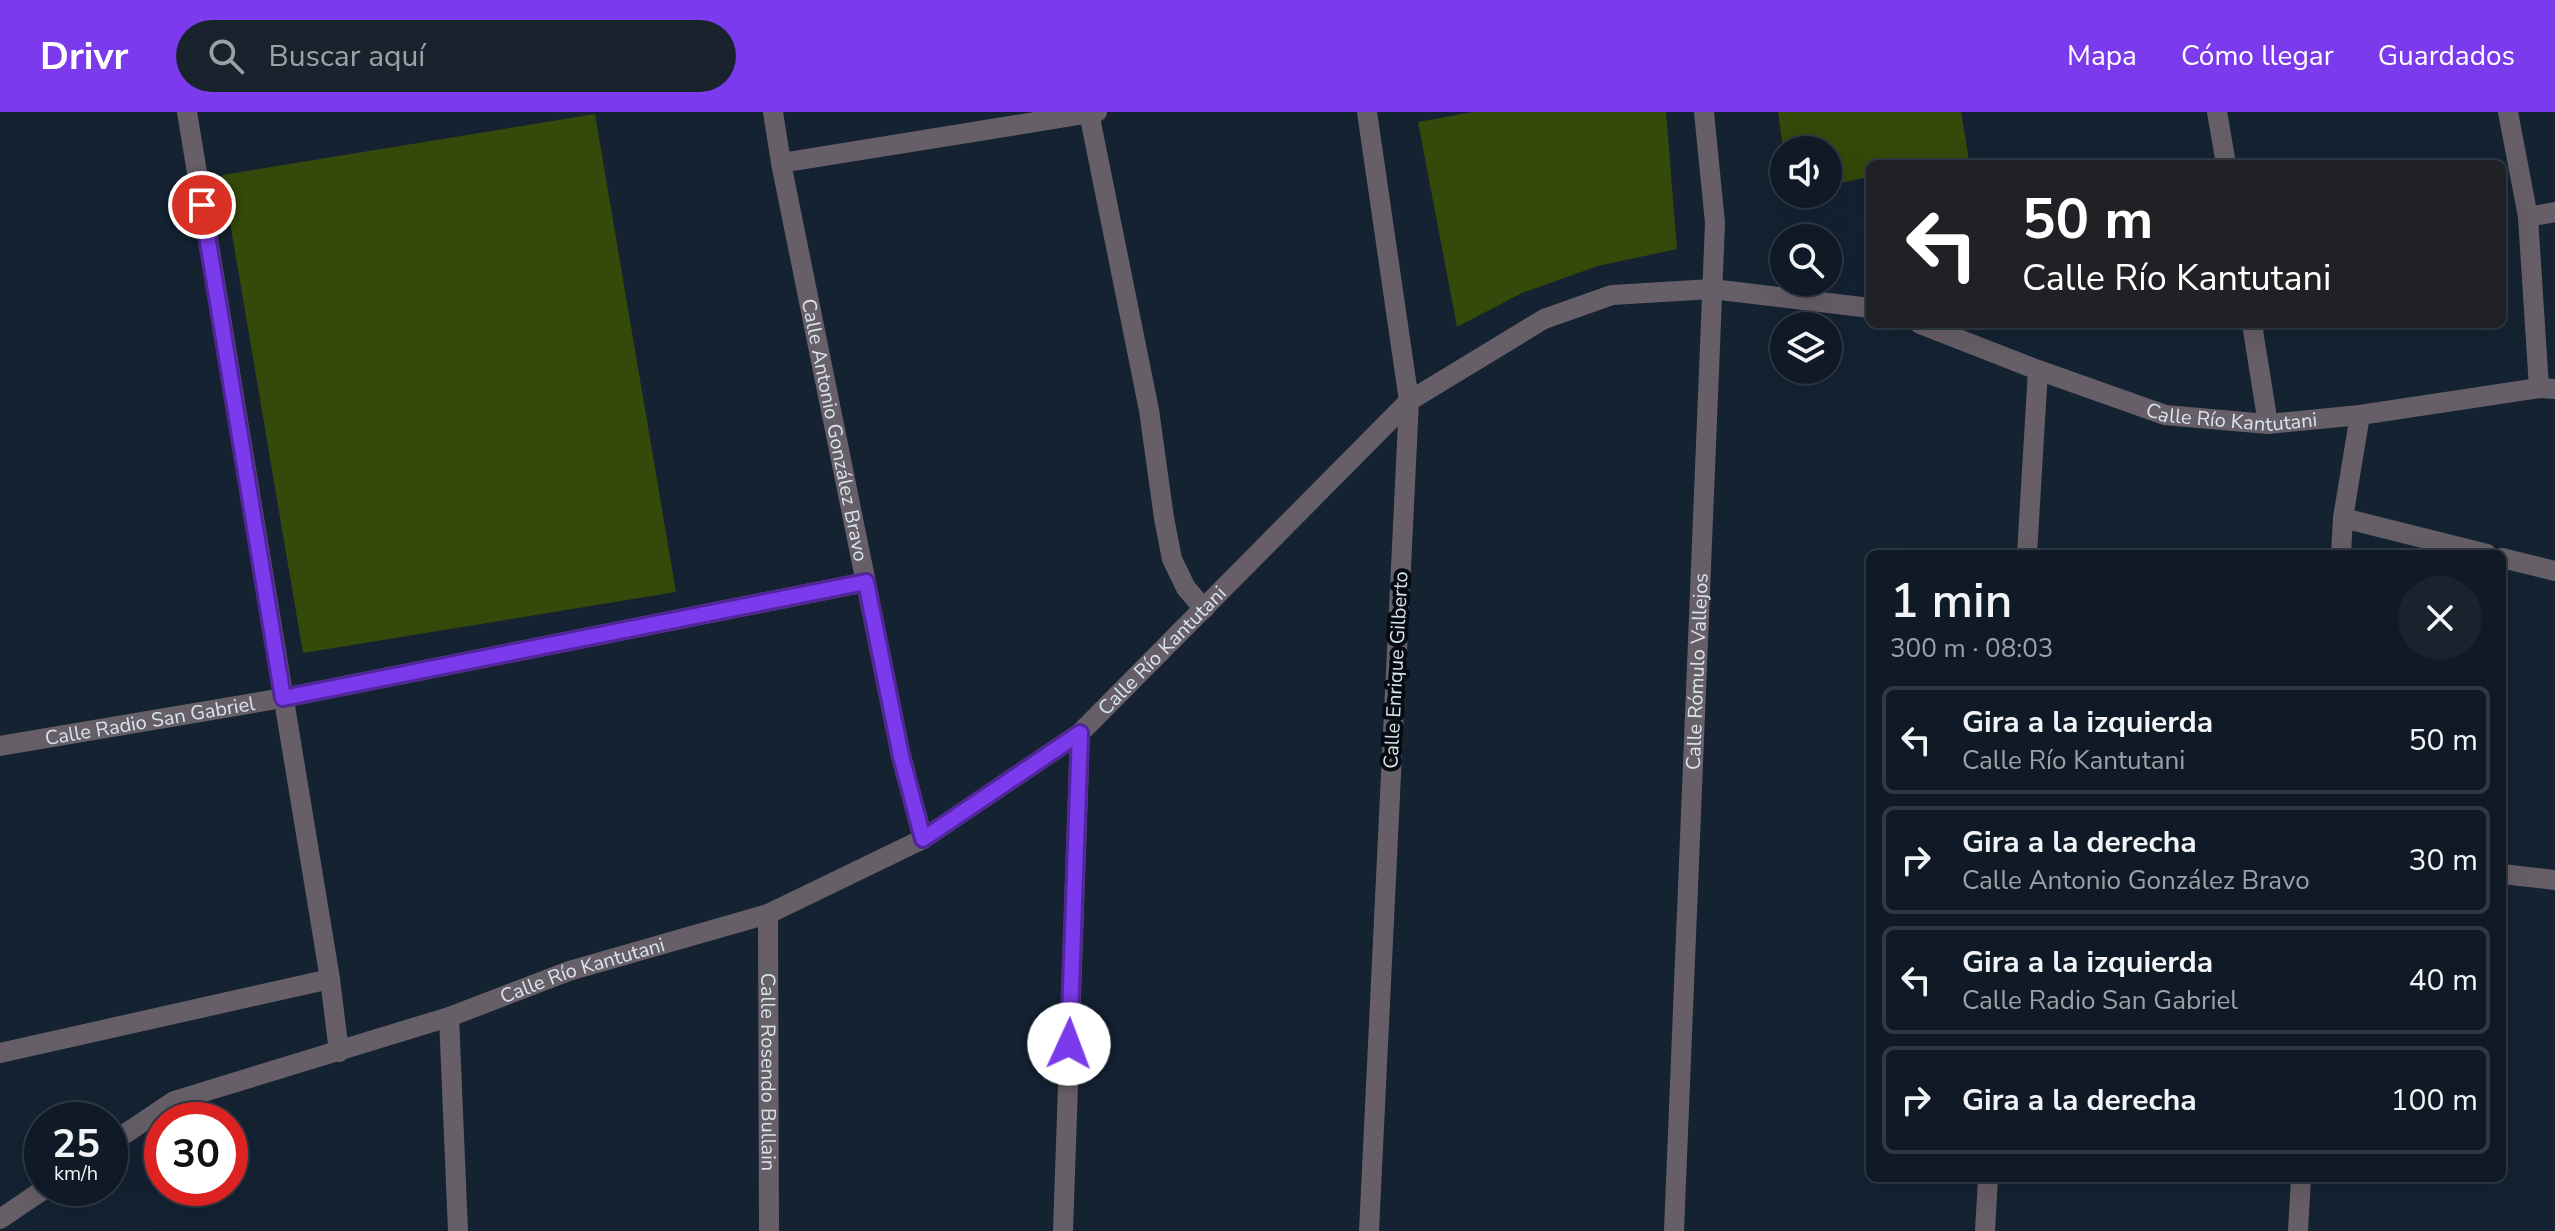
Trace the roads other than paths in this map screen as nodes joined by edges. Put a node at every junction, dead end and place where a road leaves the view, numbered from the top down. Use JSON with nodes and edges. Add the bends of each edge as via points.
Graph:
{"nodes":[{"id":1,"x":187,"y":112,"type":"edge"},
{"id":2,"x":773,"y":112,"type":"edge"},
{"id":3,"x":1367,"y":112,"type":"edge"},
{"id":4,"x":1704,"y":112,"type":"edge"},
{"id":5,"x":2217,"y":112,"type":"edge"},
{"id":6,"x":2508,"y":112,"type":"edge"},
{"id":7,"x":1093,"y":113,"type":"edge"},
{"id":8,"x":2225,"y":160,"type":"edge"},
{"id":9,"x":781,"y":163,"type":"junction"},
{"id":10,"x":2555,"y":212,"type":"edge"},
{"id":11,"x":2528,"y":217,"type":"junction"},
{"id":12,"x":1712,"y":289,"type":"junction"},
{"id":13,"x":1866,"y":308,"type":"edge"},
{"id":14,"x":1930,"y":328,"type":"edge"},
{"id":15,"x":2253,"y":328,"type":"edge"},
{"id":16,"x":2038,"y":370,"type":"junction"},
{"id":17,"x":2547,"y":388,"type":"edge"},
{"id":18,"x":1409,"y":401,"type":"junction"},
{"id":19,"x":2360,"y":415,"type":"junction"},
{"id":20,"x":2268,"y":424,"type":"junction"},
{"id":21,"x":2343,"y":518,"type":"junction"},
{"id":22,"x":2027,"y":550,"type":"edge"},
{"id":23,"x":2341,"y":550,"type":"edge"},
{"id":24,"x":2471,"y":550,"type":"edge"},
{"id":25,"x":2506,"y":559,"type":"edge"},
{"id":26,"x":2555,"y":571,"type":"edge"},
{"id":27,"x":866,"y":582,"type":"junction"},
{"id":28,"x":1204,"y":609,"type":"junction"},
{"id":29,"x":283,"y":698,"type":"junction"},
{"id":30,"x":1080,"y":733,"type":"junction"},
{"id":31,"x":0,"y":746,"type":"edge"},
{"id":32,"x":923,"y":839,"type":"junction"},
{"id":33,"x":2506,"y":874,"type":"edge"},
{"id":34,"x":2555,"y":880,"type":"edge"},
{"id":35,"x":768,"y":914,"type":"junction"},
{"id":36,"x":330,"y":979,"type":"junction"},
{"id":37,"x":449,"y":1017,"type":"junction"},
{"id":38,"x":339,"y":1052,"type":"junction"},
{"id":39,"x":0,"y":1053,"type":"edge"},
{"id":40,"x":128,"y":1132,"type":"edge"},
{"id":41,"x":1988,"y":1182,"type":"edge"},
{"id":42,"x":2301,"y":1182,"type":"edge"},
{"id":43,"x":24,"y":1203,"type":"edge"},
{"id":44,"x":0,"y":1219,"type":"edge"},
{"id":45,"x":458,"y":1231,"type":"edge"},
{"id":46,"x":769,"y":1231,"type":"edge"},
{"id":47,"x":1063,"y":1231,"type":"edge"},
{"id":48,"x":1369,"y":1231,"type":"edge"},
{"id":49,"x":1674,"y":1231,"type":"edge"},
{"id":50,"x":1985,"y":1231,"type":"edge"},
{"id":51,"x":2298,"y":1231,"type":"edge"}],
"edges":[{"from":1,"to":29,"type":"street"},
{"from":2,"to":9,"type":"street","name":"Calle Antonio González Bravo"},
{"from":3,"to":18,"type":"street","name":"Calle Enrique Gilberto"},
{"from":4,"to":12,"type":"street","name":"Calle Rómulo Vallejos","via":[[1715,223]]},
{"from":5,"to":8,"type":"street"},
{"from":6,"to":11,"type":"street"},
{"from":7,"to":9,"type":"street"},
{"from":7,"to":28,"type":"street","via":[[1172,559]]},
{"from":9,"to":27,"type":"street","name":"Calle Antonio González Bravo"},
{"from":10,"to":11,"type":"street"},
{"from":11,"to":17,"type":"street"},
{"from":12,"to":13,"type":"street","name":"Calle Río Kantutani"},
{"from":12,"to":18,"type":"street","name":"Calle Río Kantutani","via":[[1612,295],[1544,319]]},
{"from":12,"to":49,"type":"street","name":"Calle Rómulo Vallejos"},
{"from":14,"to":16,"type":"street","name":"Calle Río Kantutani"},
{"from":15,"to":20,"type":"street"},
{"from":16,"to":20,"type":"street","name":"Calle Río Kantutani","via":[[2165,415]]},
{"from":16,"to":22,"type":"street"},
{"from":17,"to":19,"type":"street","name":"Calle Río Kantutani"},
{"from":18,"to":28,"type":"street","name":"Calle Río Kantutani"},
{"from":18,"to":48,"type":"street","name":"Calle Enrique Gilberto"},
{"from":19,"to":20,"type":"street","name":"Calle Río Kantutani"},
{"from":19,"to":21,"type":"street"},
{"from":21,"to":23,"type":"street"},
{"from":21,"to":24,"type":"street"},
{"from":25,"to":26,"type":"street"},
{"from":27,"to":29,"type":"street","name":"Calle Radio San Gabriel"},
{"from":27,"to":32,"type":"street","name":"Calle Antonio González Bravo"},
{"from":28,"to":30,"type":"street","name":"Calle Río Kantutani"},
{"from":29,"to":31,"type":"street","name":"Calle Radio San Gabriel"},
{"from":29,"to":36,"type":"street"},
{"from":30,"to":32,"type":"street","name":"Calle Río Kantutani"},
{"from":30,"to":47,"type":"street"},
{"from":32,"to":35,"type":"street","name":"Calle Río Kantutani"},
{"from":33,"to":34,"type":"street"},
{"from":35,"to":37,"type":"street","name":"Calle Río Kantutani","via":[[569,971]]},
{"from":35,"to":46,"type":"street","name":"Calle Rosendo Bullain"},
{"from":36,"to":38,"type":"street"},
{"from":36,"to":39,"type":"street"},
{"from":37,"to":38,"type":"street","name":"Calle Río Kantutani"},
{"from":37,"to":45,"type":"street"},
{"from":38,"to":40,"type":"street","name":"Calle Río Kantutani","via":[[174,1101]]},
{"from":41,"to":50,"type":"street"},
{"from":42,"to":51,"type":"street"},
{"from":43,"to":44,"type":"street"}]}
